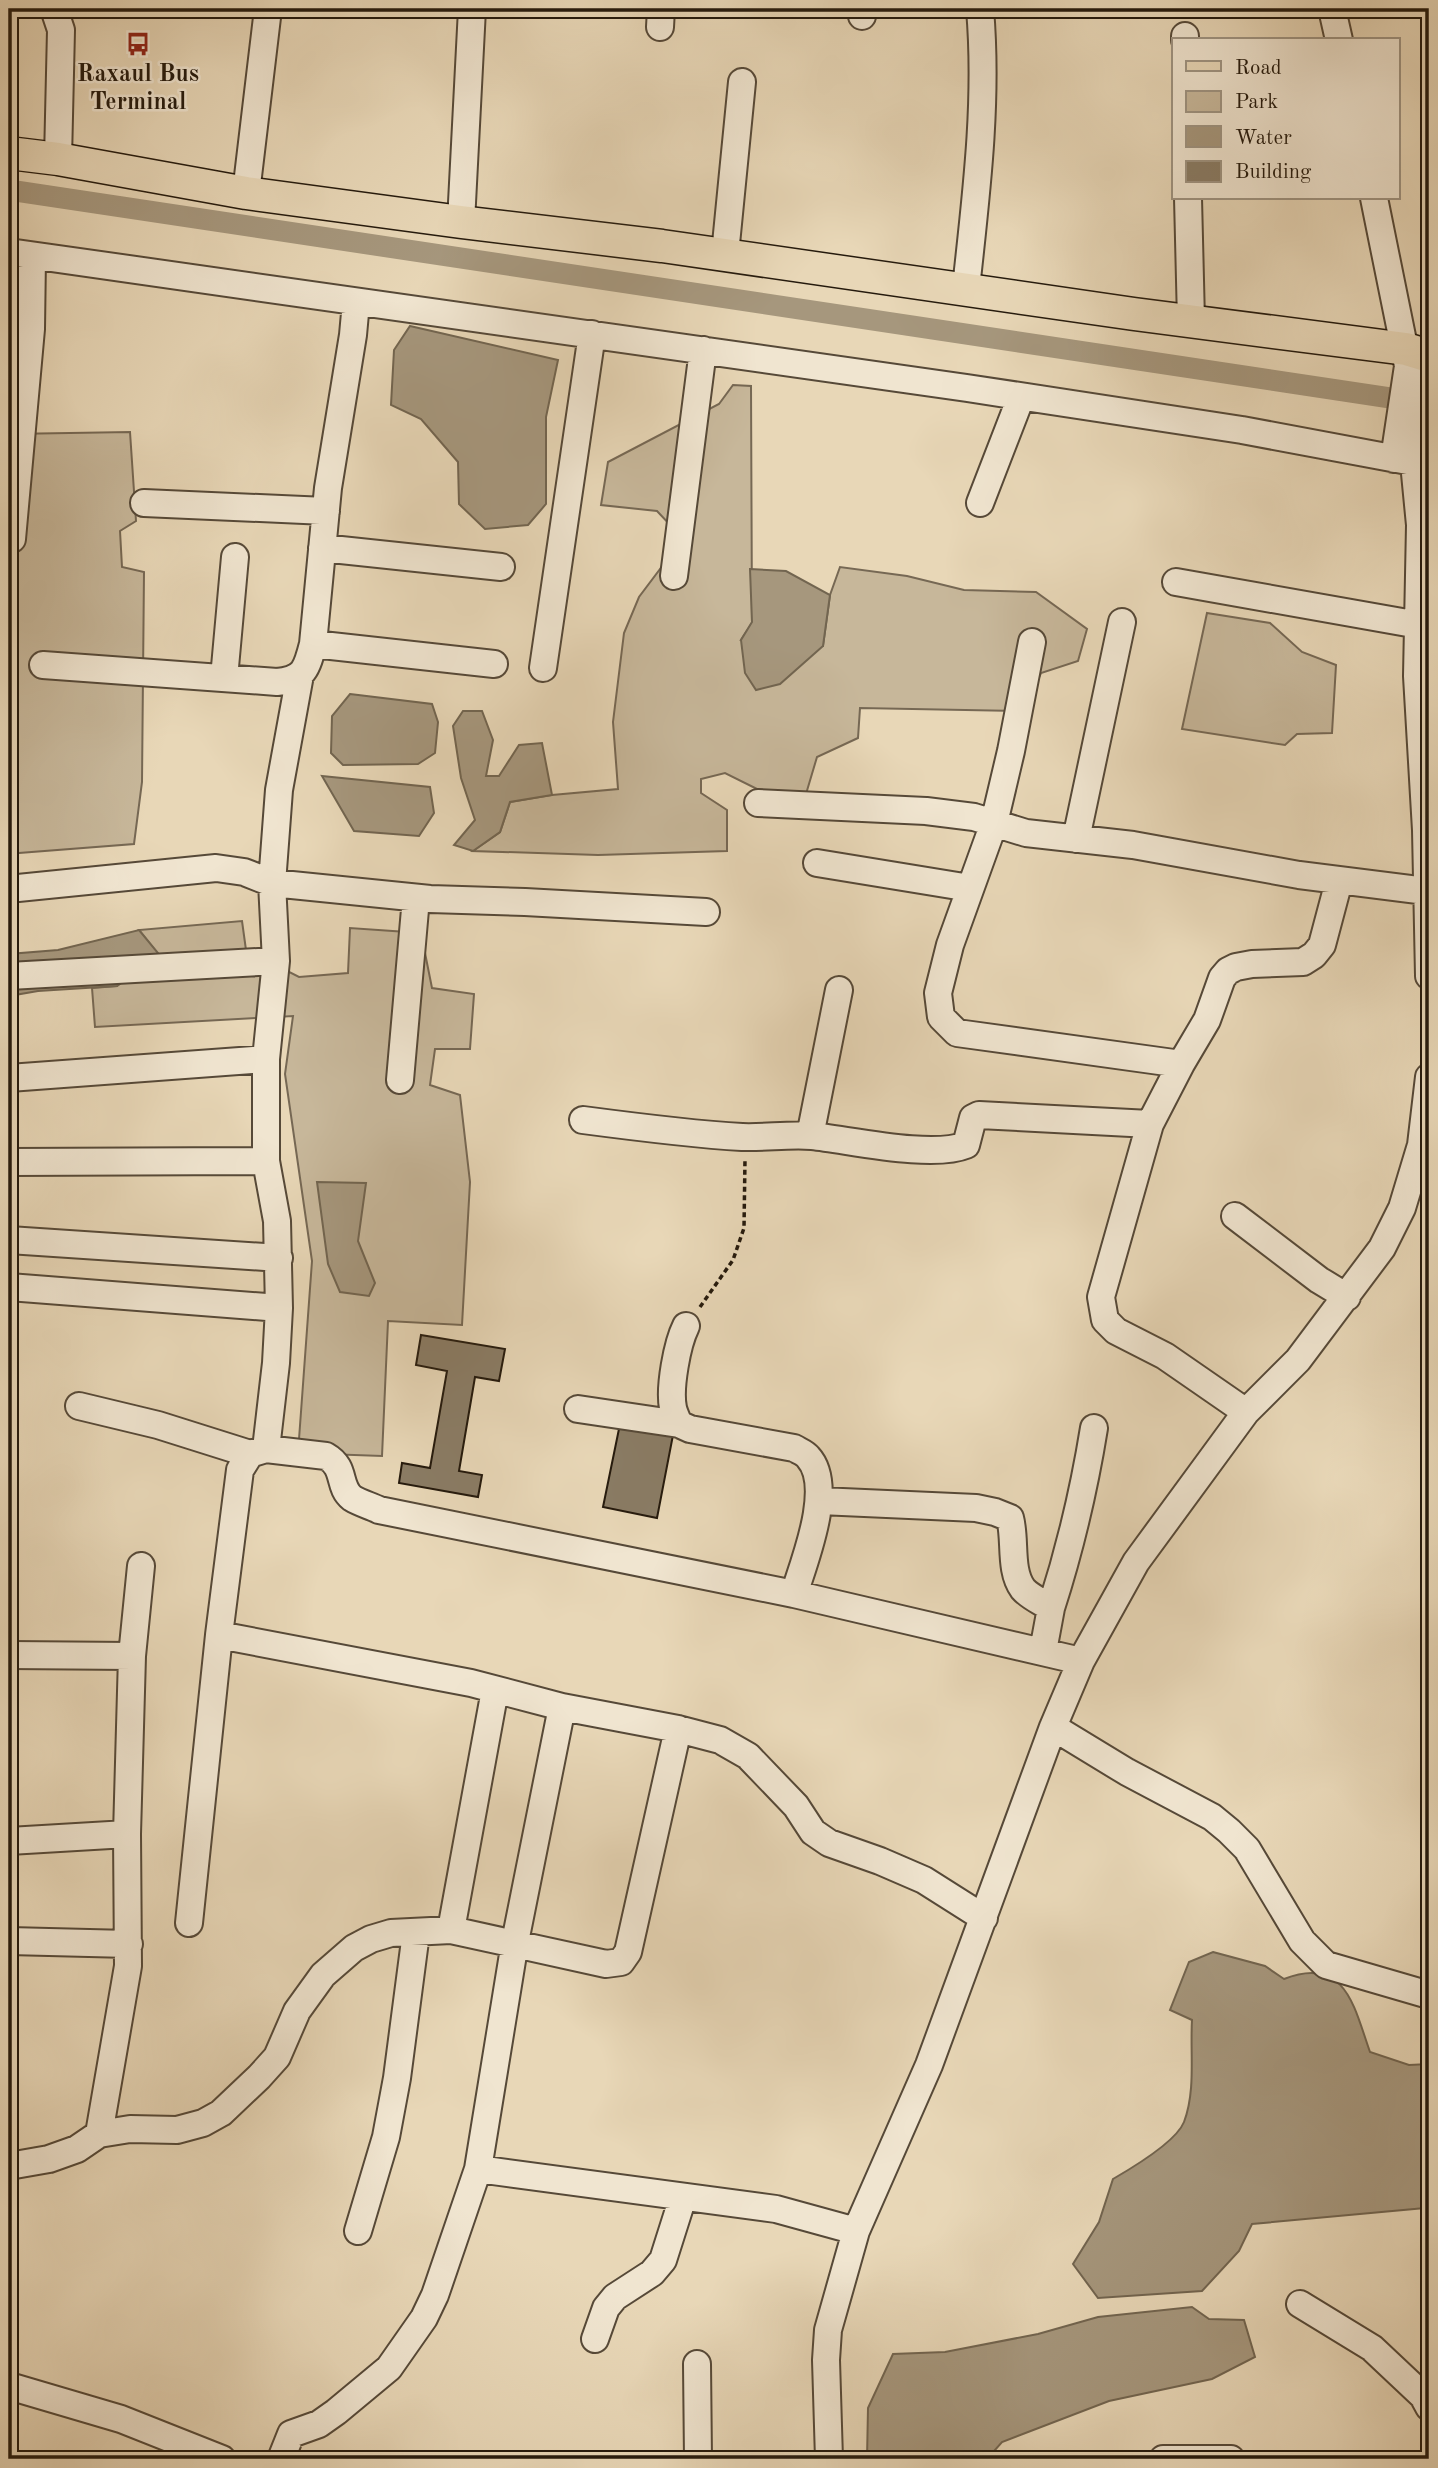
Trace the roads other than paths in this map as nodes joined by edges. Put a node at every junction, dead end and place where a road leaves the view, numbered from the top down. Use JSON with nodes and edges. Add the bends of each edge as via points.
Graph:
{"nodes":[{"id":1,"x":54,"y":9,"type":"edge"},
{"id":2,"x":268,"y":9,"type":"edge"},
{"id":3,"x":472,"y":9,"type":"edge"},
{"id":4,"x":980,"y":9,"type":"edge"},
{"id":5,"x":1332,"y":9,"type":"edge"},
{"id":6,"x":1339,"y":38,"type":"edge"},
{"id":7,"x":742,"y":82,"type":"dead end"},
{"id":8,"x":9,"y":153,"type":"edge"},
{"id":9,"x":58,"y":159,"type":"junction"},
{"id":10,"x":246,"y":193,"type":"junction"},
{"id":11,"x":1188,"y":200,"type":"edge"},
{"id":12,"x":1375,"y":200,"type":"edge"},
{"id":13,"x":461,"y":222,"type":"junction"},
{"id":14,"x":20,"y":254,"type":"edge"},
{"id":15,"x":725,"y":254,"type":"junction"},
{"id":16,"x":966,"y":289,"type":"junction"},
{"id":17,"x":356,"y":302,"type":"junction"},
{"id":18,"x":1191,"y":321,"type":"junction"},
{"id":19,"x":592,"y":334,"type":"junction"},
{"id":20,"x":702,"y":350,"type":"junction"},
{"id":21,"x":1420,"y":371,"type":"edge"},
{"id":22,"x":1021,"y":397,"type":"junction"},
{"id":23,"x":1411,"y":452,"type":"edge"},
{"id":24,"x":144,"y":503,"type":"dead end"},
{"id":25,"x":980,"y":503,"type":"dead end"},
{"id":26,"x":326,"y":511,"type":"junction"},
{"id":27,"x":12,"y":539,"type":"dead end"},
{"id":28,"x":322,"y":548,"type":"junction"},
{"id":29,"x":235,"y":557,"type":"dead end"},
{"id":30,"x":501,"y":567,"type":"dead end"},
{"id":31,"x":674,"y":576,"type":"dead end"},
{"id":32,"x":1176,"y":582,"type":"dead end"},
{"id":33,"x":1122,"y":622,"type":"dead end"},
{"id":34,"x":1419,"y":625,"type":"junction"},
{"id":35,"x":1032,"y":642,"type":"dead end"},
{"id":36,"x":313,"y":644,"type":"junction"},
{"id":37,"x":43,"y":664,"type":"dead end"},
{"id":38,"x":494,"y":664,"type":"dead end"},
{"id":39,"x":543,"y":668,"type":"dead end"},
{"id":40,"x":300,"y":675,"type":"junction"},
{"id":41,"x":1423,"y":677,"type":"edge"},
{"id":42,"x":224,"y":678,"type":"junction"},
{"id":43,"x":758,"y":803,"type":"dead end"},
{"id":44,"x":994,"y":823,"type":"junction"},
{"id":45,"x":1428,"y":831,"type":"edge"},
{"id":46,"x":1076,"y":839,"type":"junction"},
{"id":47,"x":817,"y":863,"type":"dead end"},
{"id":48,"x":1339,"y":881,"type":"junction"},
{"id":49,"x":272,"y":883,"type":"junction"},
{"id":50,"x":18,"y":888,"type":"dead end"},
{"id":51,"x":970,"y":888,"type":"junction"},
{"id":52,"x":1426,"y":891,"type":"junction"},
{"id":53,"x":416,"y":898,"type":"junction"},
{"id":54,"x":706,"y":912,"type":"dead end"},
{"id":55,"x":276,"y":961,"type":"junction"},
{"id":56,"x":9,"y":976,"type":"edge"},
{"id":57,"x":1429,"y":976,"type":"edge"},
{"id":58,"x":839,"y":990,"type":"dead end"},
{"id":59,"x":266,"y":1059,"type":"junction"},
{"id":60,"x":1181,"y":1064,"type":"junction"},
{"id":61,"x":1429,"y":1077,"type":"edge"},
{"id":62,"x":9,"y":1078,"type":"edge"},
{"id":63,"x":400,"y":1080,"type":"dead end"},
{"id":64,"x":583,"y":1121,"type":"dead end"},
{"id":65,"x":1150,"y":1124,"type":"junction"},
{"id":66,"x":810,"y":1136,"type":"junction"},
{"id":67,"x":266,"y":1161,"type":"junction"},
{"id":68,"x":9,"y":1162,"type":"edge"},
{"id":69,"x":1235,"y":1216,"type":"dead end"},
{"id":70,"x":9,"y":1240,"type":"edge"},
{"id":71,"x":279,"y":1258,"type":"junction"},
{"id":72,"x":9,"y":1287,"type":"edge"},
{"id":73,"x":1347,"y":1297,"type":"junction"},
{"id":74,"x":279,"y":1308,"type":"junction"},
{"id":75,"x":686,"y":1326,"type":"road end"},
{"id":76,"x":79,"y":1406,"type":"dead end"},
{"id":77,"x":578,"y":1409,"type":"dead end"},
{"id":78,"x":1246,"y":1412,"type":"junction"},
{"id":79,"x":679,"y":1424,"type":"junction"},
{"id":80,"x":1094,"y":1428,"type":"dead end"},
{"id":81,"x":258,"y":1452,"type":"junction"},
{"id":82,"x":820,"y":1501,"type":"junction"},
{"id":83,"x":141,"y":1566,"type":"dead end"},
{"id":84,"x":794,"y":1594,"type":"junction"},
{"id":85,"x":1051,"y":1608,"type":"junction"},
{"id":86,"x":219,"y":1635,"type":"junction"},
{"id":87,"x":1043,"y":1651,"type":"junction"},
{"id":88,"x":9,"y":1654,"type":"edge"},
{"id":89,"x":132,"y":1656,"type":"junction"},
{"id":90,"x":1081,"y":1661,"type":"junction"},
{"id":91,"x":495,"y":1690,"type":"junction"},
{"id":92,"x":562,"y":1707,"type":"junction"},
{"id":93,"x":1054,"y":1727,"type":"junction"},
{"id":94,"x":678,"y":1729,"type":"junction"},
{"id":95,"x":127,"y":1834,"type":"junction"},
{"id":96,"x":9,"y":1841,"type":"edge"},
{"id":97,"x":984,"y":1918,"type":"junction"},
{"id":98,"x":188,"y":1923,"type":"dead end"},
{"id":99,"x":451,"y":1930,"type":"junction"},
{"id":100,"x":415,"y":1933,"type":"junction"},
{"id":101,"x":9,"y":1941,"type":"edge"},
{"id":102,"x":515,"y":1942,"type":"junction"},
{"id":103,"x":129,"y":1944,"type":"junction"},
{"id":104,"x":1429,"y":1994,"type":"edge"},
{"id":105,"x":99,"y":2134,"type":"junction"},
{"id":106,"x":9,"y":2166,"type":"edge"},
{"id":107,"x":478,"y":2169,"type":"junction"},
{"id":108,"x":682,"y":2197,"type":"junction"},
{"id":109,"x":358,"y":2231,"type":"dead end"},
{"id":110,"x":856,"y":2231,"type":"junction"},
{"id":111,"x":1300,"y":2304,"type":"dead end"},
{"id":112,"x":595,"y":2339,"type":"dead end"},
{"id":113,"x":697,"y":2364,"type":"dead end"},
{"id":114,"x":9,"y":2386,"type":"edge"},
{"id":115,"x":1429,"y":2407,"type":"edge"},
{"id":116,"x":222,"y":2459,"type":"edge"},
{"id":117,"x":281,"y":2459,"type":"edge"},
{"id":118,"x":698,"y":2459,"type":"edge"},
{"id":119,"x":829,"y":2459,"type":"edge"},
{"id":120,"x":1163,"y":2459,"type":"edge"},
{"id":121,"x":1231,"y":2459,"type":"edge"}],
"edges":[{"from":1,"to":9,"type":"street","via":[[61,30]]},
{"from":2,"to":10,"type":"street"},
{"from":3,"to":13,"type":"street"},
{"from":4,"to":16,"type":"street","via":[[979,171]]},
{"from":5,"to":6,"type":"street"},
{"from":7,"to":15,"type":"street"},
{"from":8,"to":9,"type":"main road"},
{"from":9,"to":10,"type":"main road"},
{"from":10,"to":13,"type":"main road"},
{"from":11,"to":18,"type":"street"},
{"from":12,"to":21,"type":"street"},
{"from":13,"to":15,"type":"main road"},
{"from":14,"to":17,"type":"street"},
{"from":14,"to":27,"type":"street","via":[[31,329]]},
{"from":15,"to":16,"type":"main road"},
{"from":16,"to":18,"type":"main road"},
{"from":17,"to":19,"type":"street"},
{"from":17,"to":26,"type":"street"},
{"from":18,"to":21,"type":"main road"},
{"from":19,"to":20,"type":"street"},
{"from":19,"to":39,"type":"street"},
{"from":20,"to":22,"type":"street"},
{"from":20,"to":31,"type":"street"},
{"from":21,"to":23,"type":"street"},
{"from":22,"to":23,"type":"street"},
{"from":22,"to":25,"type":"street"},
{"from":23,"to":34,"type":"street","via":[[1420,525]]},
{"from":24,"to":26,"type":"street"},
{"from":26,"to":28,"type":"street"},
{"from":28,"to":30,"type":"street"},
{"from":28,"to":36,"type":"street"},
{"from":29,"to":42,"type":"street"},
{"from":32,"to":34,"type":"street"},
{"from":33,"to":46,"type":"street"},
{"from":34,"to":41,"type":"street"},
{"from":35,"to":44,"type":"street"},
{"from":36,"to":38,"type":"street"},
{"from":36,"to":40,"type":"street"},
{"from":37,"to":42,"type":"street"},
{"from":40,"to":42,"type":"street","via":[[277,682]]},
{"from":40,"to":49,"type":"street","via":[[279,790]]},
{"from":41,"to":45,"type":"street"},
{"from":43,"to":44,"type":"street","via":[[926,811]]},
{"from":44,"to":46,"type":"street","via":[[1026,833]]},
{"from":44,"to":51,"type":"street"},
{"from":45,"to":52,"type":"street"},
{"from":46,"to":48,"type":"street"},
{"from":47,"to":51,"type":"street"},
{"from":48,"to":52,"type":"street"},
{"from":48,"to":60,"type":"street","via":[[1322,945],[1314,955],[1303,962],[1252,964],[1228,971]]},
{"from":49,"to":50,"type":"street","via":[[216,868]]},
{"from":49,"to":53,"type":"street"},
{"from":49,"to":55,"type":"street"},
{"from":51,"to":60,"type":"street","via":[[938,993],[941,1017],[957,1033]]},
{"from":52,"to":57,"type":"street"},
{"from":53,"to":54,"type":"street"},
{"from":53,"to":63,"type":"street"},
{"from":55,"to":56,"type":"street"},
{"from":55,"to":59,"type":"street"},
{"from":58,"to":66,"type":"street"},
{"from":59,"to":62,"type":"street"},
{"from":59,"to":67,"type":"street"},
{"from":60,"to":65,"type":"street"},
{"from":61,"to":73,"type":"street","via":[[1421,1145],[1402,1208],[1382,1248]]},
{"from":64,"to":66,"type":"street","via":[[695,1134]]},
{"from":65,"to":66,"type":"street","via":[[979,1115],[969,1125],[966,1145],[948,1150]]},
{"from":65,"to":78,"type":"street","via":[[1101,1310],[1116,1331],[1166,1356]]},
{"from":67,"to":68,"type":"street"},
{"from":67,"to":71,"type":"street"},
{"from":69,"to":73,"type":"street"},
{"from":70,"to":71,"type":"street"},
{"from":71,"to":74,"type":"street"},
{"from":72,"to":74,"type":"street"},
{"from":73,"to":78,"type":"street","via":[[1298,1360]]},
{"from":74,"to":81,"type":"street","via":[[276,1363]]},
{"from":75,"to":79,"type":"street","via":[[673,1392]]},
{"from":76,"to":81,"type":"street"},
{"from":77,"to":79,"type":"street"},
{"from":78,"to":90,"type":"street","via":[[1136,1562]]},
{"from":79,"to":82,"type":"street","via":[[794,1448],[809,1458]]},
{"from":80,"to":85,"type":"street","via":[[1084,1490]]},
{"from":81,"to":84,"type":"street","via":[[326,1456],[340,1468],[352,1498],[379,1510]]},
{"from":81,"to":86,"type":"street","via":[[240,1470]]},
{"from":82,"to":84,"type":"street"},
{"from":82,"to":85,"type":"street","via":[[976,1508],[1010,1518],[1016,1574],[1024,1590]]},
{"from":83,"to":89,"type":"street"},
{"from":84,"to":87,"type":"street"},
{"from":85,"to":87,"type":"street"},
{"from":86,"to":91,"type":"street"},
{"from":86,"to":98,"type":"street"},
{"from":87,"to":90,"type":"street"},
{"from":88,"to":89,"type":"street"},
{"from":89,"to":95,"type":"street"},
{"from":90,"to":93,"type":"street"},
{"from":91,"to":92,"type":"street"},
{"from":91,"to":99,"type":"street"},
{"from":92,"to":94,"type":"street"},
{"from":92,"to":102,"type":"street"},
{"from":93,"to":97,"type":"street"},
{"from":93,"to":104,"type":"street","via":[[1212,1817],[1228,1831],[1247,1849],[1302,1941],[1326,1965]]},
{"from":94,"to":97,"type":"street","via":[[720,1740],[748,1756],[813,1832],[830,1843],[924,1881]]},
{"from":94,"to":102,"type":"street","via":[[628,1952],[621,1962],[606,1964]]},
{"from":95,"to":96,"type":"street"},
{"from":95,"to":103,"type":"street"},
{"from":97,"to":110,"type":"street","via":[[929,2065]]},
{"from":99,"to":100,"type":"street"},
{"from":99,"to":102,"type":"street"},
{"from":100,"to":105,"type":"street","via":[[391,1933],[371,1940],[354,1948],[323,1975],[297,2011],[277,2057],[221,2113],[177,2130]]},
{"from":100,"to":109,"type":"street","via":[[386,2137]]},
{"from":101,"to":103,"type":"street"},
{"from":102,"to":107,"type":"street"},
{"from":103,"to":105,"type":"street"},
{"from":105,"to":106,"type":"street","via":[[77,2149],[49,2159]]},
{"from":107,"to":108,"type":"street"},
{"from":107,"to":117,"type":"street","via":[[435,2295],[408,2342],[389,2368],[337,2412],[291,2434]]},
{"from":108,"to":110,"type":"street","via":[[776,2209]]},
{"from":108,"to":112,"type":"street","via":[[663,2260],[652,2273],[615,2297]]},
{"from":110,"to":119,"type":"street","via":[[828,2330]]},
{"from":111,"to":115,"type":"street","via":[[1372,2348]]},
{"from":113,"to":118,"type":"street"},
{"from":114,"to":116,"type":"street","via":[[121,2419]]},
{"from":120,"to":121,"type":"street"}]}
